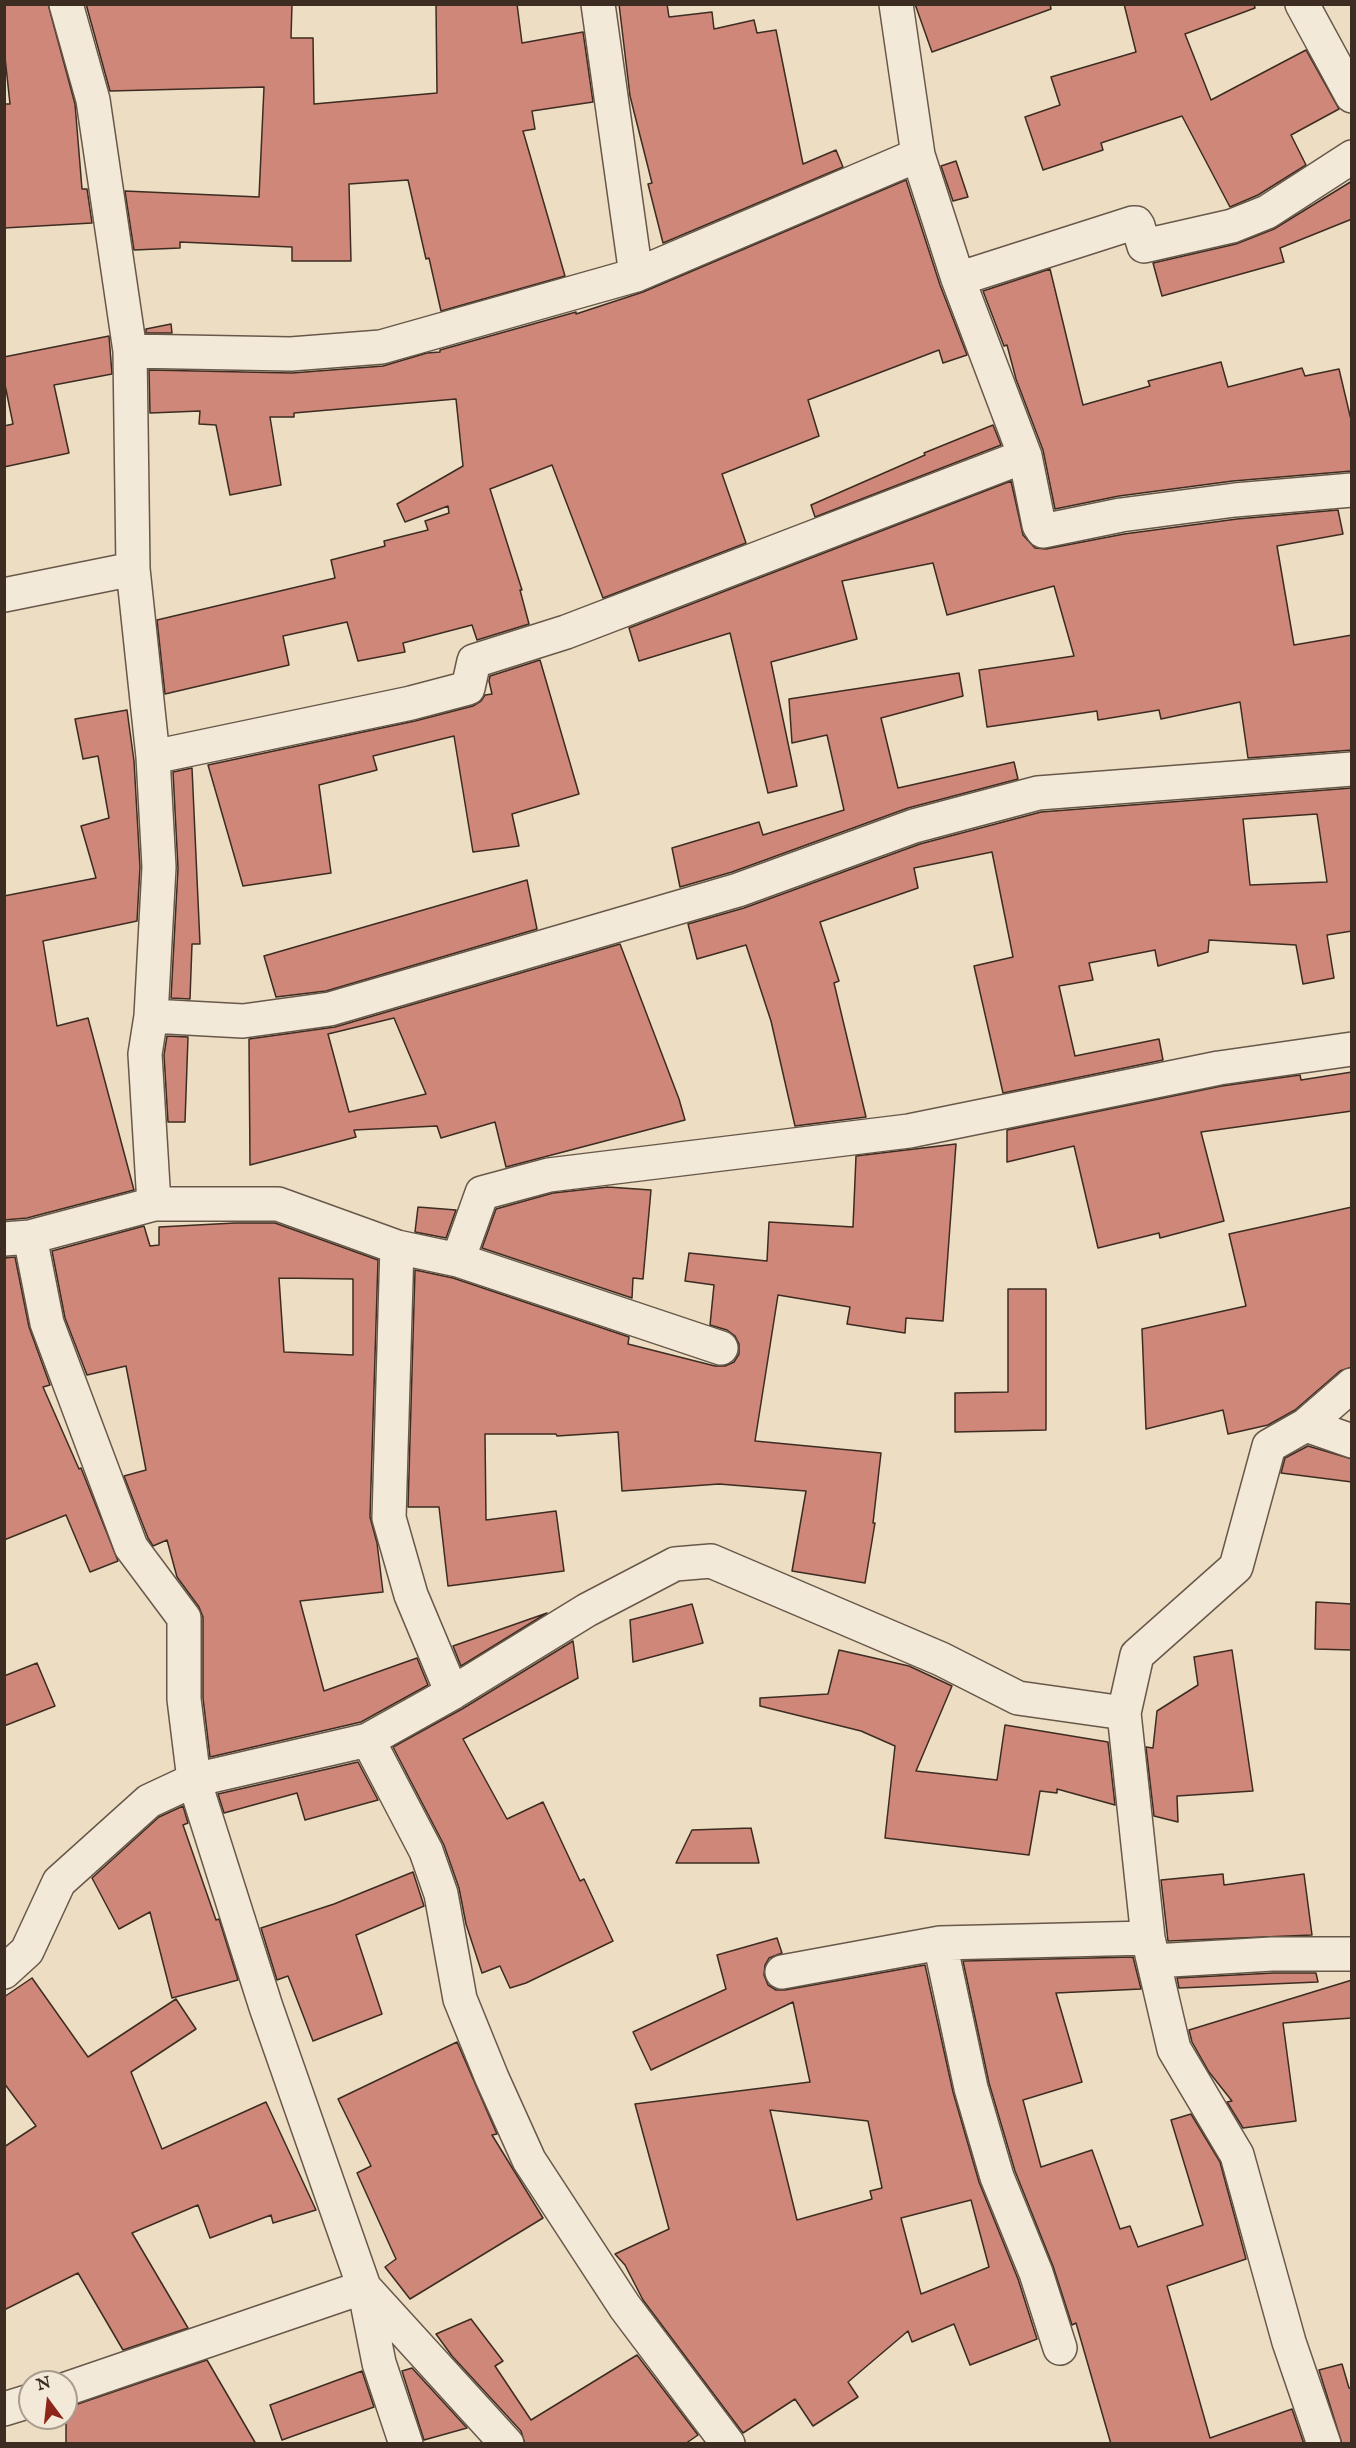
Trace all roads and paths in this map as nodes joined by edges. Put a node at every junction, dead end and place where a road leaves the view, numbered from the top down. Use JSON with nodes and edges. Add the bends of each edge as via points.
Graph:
{"nodes":[{"id":1,"x":66,"y":4,"type":"edge"},
{"id":2,"x":598,"y":4,"type":"edge"},
{"id":3,"x":1302,"y":4,"type":"edge"},
{"id":4,"x":896,"y":5,"type":"edge"},
{"id":5,"x":1352,"y":96,"type":"edge"},
{"id":6,"x":918,"y":155,"type":"junction"},
{"id":7,"x":1352,"y":157,"type":"edge"},
{"id":8,"x":636,"y":275,"type":"junction"},
{"id":9,"x":958,"y":279,"type":"junction"},
{"id":10,"x":130,"y":351,"type":"junction"},
{"id":11,"x":1025,"y":456,"type":"junction"},
{"id":12,"x":1352,"y":490,"type":"edge"},
{"id":13,"x":133,"y":569,"type":"junction"},
{"id":14,"x":4,"y":595,"type":"edge"},
{"id":15,"x":153,"y":757,"type":"junction"},
{"id":16,"x":1352,"y":770,"type":"edge"},
{"id":17,"x":151,"y":1016,"type":"junction"},
{"id":18,"x":1352,"y":1049,"type":"edge"},
{"id":19,"x":154,"y":1204,"type":"junction"},
{"id":20,"x":17,"y":1238,"type":"edge"},
{"id":21,"x":397,"y":1247,"type":"junction"},
{"id":22,"x":458,"y":1260,"type":"junction"},
{"id":23,"x":721,"y":1348,"type":"dead end"},
{"id":24,"x":1352,"y":1385,"type":"edge"},
{"id":25,"x":1306,"y":1425,"type":"junction"},
{"id":26,"x":1352,"y":1441,"type":"edge"},
{"id":27,"x":452,"y":1693,"type":"junction"},
{"id":28,"x":1124,"y":1713,"type":"junction"},
{"id":29,"x":368,"y":1740,"type":"junction"},
{"id":30,"x":194,"y":1780,"type":"junction"},
{"id":31,"x":940,"y":1943,"type":"junction"},
{"id":32,"x":1151,"y":1949,"type":"junction"},
{"id":33,"x":1352,"y":1954,"type":"edge"},
{"id":34,"x":4,"y":1972,"type":"edge"},
{"id":35,"x":782,"y":1972,"type":"dead end"},
{"id":36,"x":364,"y":2287,"type":"junction"},
{"id":37,"x":1060,"y":2348,"type":"dead end"},
{"id":38,"x":78,"y":2385,"type":"edge"},
{"id":39,"x":406,"y":2444,"type":"edge"},
{"id":40,"x":507,"y":2444,"type":"edge"},
{"id":41,"x":728,"y":2444,"type":"edge"},
{"id":42,"x":1324,"y":2444,"type":"edge"}],
"edges":[{"from":1,"to":10,"type":"street","via":[[93,100]]},
{"from":2,"to":8,"type":"street"},
{"from":3,"to":5,"type":"street"},
{"from":4,"to":6,"type":"street"},
{"from":6,"to":8,"type":"street"},
{"from":6,"to":9,"type":"street"},
{"from":7,"to":9,"type":"street","via":[[1267,212],[1232,226],[1144,246],[1138,226],[1133,223]]},
{"from":8,"to":10,"type":"street","via":[[381,347],[291,354]]},
{"from":9,"to":11,"type":"street"},
{"from":10,"to":13,"type":"street"},
{"from":11,"to":12,"type":"street","via":[[1043,531],[1121,515]]},
{"from":11,"to":15,"type":"street","via":[[566,632],[474,661],[468,688]]},
{"from":13,"to":14,"type":"street"},
{"from":13,"to":15,"type":"street"},
{"from":15,"to":17,"type":"street","via":[[159,867]]},
{"from":16,"to":17,"type":"street","via":[[1038,794],[914,826],[738,890],[330,1009],[243,1021]]},
{"from":17,"to":19,"type":"street","via":[[145,1054]]},
{"from":18,"to":22,"type":"street","via":[[1219,1068],[909,1131],[549,1174],[482,1193]]},
{"from":19,"to":20,"type":"street"},
{"from":19,"to":21,"type":"street","via":[[278,1204]]},
{"from":20,"to":30,"type":"street","via":[[131,1547],[184,1618],[184,1699]]},
{"from":21,"to":22,"type":"street"},
{"from":21,"to":27,"type":"street","via":[[389,1518],[411,1595]]},
{"from":22,"to":23,"type":"street"},
{"from":24,"to":25,"type":"street"},
{"from":25,"to":26,"type":"street"},
{"from":25,"to":28,"type":"street","via":[[1269,1446],[1236,1567],[1137,1655]]},
{"from":27,"to":28,"type":"street","via":[[587,1610],[675,1564],[711,1561],[941,1659],[1018,1698]]},
{"from":27,"to":29,"type":"street"},
{"from":28,"to":32,"type":"street"},
{"from":29,"to":30,"type":"street"},
{"from":29,"to":41,"type":"street","via":[[426,1851],[441,1894],[460,1999],[529,2160],[626,2307]]},
{"from":30,"to":34,"type":"street","via":[[149,1802],[59,1882],[27,1952]]},
{"from":30,"to":36,"type":"street","via":[[266,2007]]},
{"from":31,"to":32,"type":"street"},
{"from":31,"to":35,"type":"street"},
{"from":31,"to":37,"type":"street","via":[[966,2066],[997,2177],[1036,2273]]},
{"from":32,"to":33,"type":"street"},
{"from":32,"to":42,"type":"street","via":[[1174,2049],[1237,2155],[1289,2342]]},
{"from":36,"to":38,"type":"street"},
{"from":36,"to":39,"type":"street","via":[[379,2362]]},
{"from":36,"to":40,"type":"street"}]}
